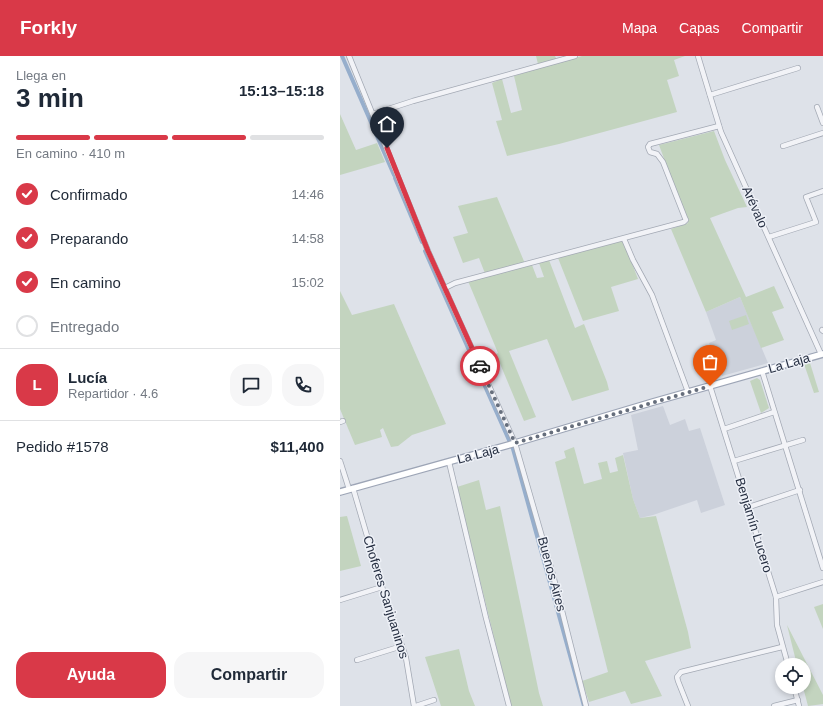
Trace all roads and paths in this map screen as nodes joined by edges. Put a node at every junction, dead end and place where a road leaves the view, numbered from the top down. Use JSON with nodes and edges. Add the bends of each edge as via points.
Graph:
{"nodes":[{"id":1,"x":350,"y":56,"type":"edge"},
{"id":2,"x":575,"y":56,"type":"edge"},
{"id":3,"x":698,"y":56,"type":"edge"},
{"id":4,"x":798,"y":68,"type":"dead end"},
{"id":5,"x":710,"y":95,"type":"junction"},
{"id":6,"x":817,"y":107,"type":"dead end"},
{"id":7,"x":374,"y":114,"type":"junction"},
{"id":8,"x":823,"y":123,"type":"edge"},
{"id":9,"x":719,"y":126,"type":"junction"},
{"id":10,"x":823,"y":133,"type":"edge"},
{"id":11,"x":783,"y":146,"type":"dead end"},
{"id":12,"x":823,"y":192,"type":"edge"},
{"id":13,"x":769,"y":238,"type":"junction"},
{"id":14,"x":624,"y":239,"type":"junction"},
{"id":15,"x":445,"y":288,"type":"junction"},
{"id":16,"x":822,"y":354,"type":"edge"},
{"id":17,"x":762,"y":371,"type":"junction"},
{"id":18,"x":710,"y":386,"type":"junction"},
{"id":19,"x":688,"y":392,"type":"junction"},
{"id":20,"x":774,"y":412,"type":"junction"},
{"id":21,"x":724,"y":429,"type":"junction"},
{"id":22,"x":803,"y":440,"type":"dead end"},
{"id":23,"x":513,"y":444,"type":"junction"},
{"id":24,"x":785,"y":445,"type":"junction"},
{"id":25,"x":340,"y":461,"type":"edge"},
{"id":26,"x":734,"y":461,"type":"junction"},
{"id":27,"x":449,"y":462,"type":"junction"},
{"id":28,"x":351,"y":489,"type":"junction"},
{"id":29,"x":800,"y":490,"type":"junction"},
{"id":30,"x":340,"y":492,"type":"edge"},
{"id":31,"x":749,"y":507,"type":"junction"},
{"id":32,"x":823,"y":568,"type":"edge"},
{"id":33,"x":823,"y":582,"type":"edge"},
{"id":34,"x":382,"y":587,"type":"junction"},
{"id":35,"x":776,"y":597,"type":"junction"},
{"id":36,"x":340,"y":600,"type":"edge"},
{"id":37,"x":402,"y":646,"type":"junction"},
{"id":38,"x":782,"y":646,"type":"junction"},
{"id":39,"x":786,"y":658,"type":"edge"},
{"id":40,"x":357,"y":660,"type":"dead end"},
{"id":41,"x":796,"y":694,"type":"edge"},
{"id":42,"x":434,"y":700,"type":"dead end"},
{"id":43,"x":798,"y":700,"type":"junction"},
{"id":44,"x":415,"y":706,"type":"edge"},
{"id":45,"x":509,"y":706,"type":"edge"},
{"id":46,"x":586,"y":706,"type":"edge"},
{"id":47,"x":688,"y":706,"type":"edge"},
{"id":48,"x":774,"y":706,"type":"edge"},
{"id":49,"x":799,"y":706,"type":"edge"}],
"edges":[{"from":1,"to":7,"type":"street","name":"Buenos Aires"},
{"from":2,"to":7,"type":"street"},
{"from":3,"to":5,"type":"street","name":"Arévalo"},
{"from":4,"to":5,"type":"street"},
{"from":5,"to":9,"type":"street","name":"Arévalo"},
{"from":6,"to":8,"type":"street"},
{"from":7,"to":15,"type":"street","name":"Buenos Aires"},
{"from":9,"to":13,"type":"street","name":"Arévalo"},
{"from":9,"to":14,"type":"street","via":[[650,144],[650,152],[660,157],[686,220]]},
{"from":10,"to":11,"type":"street"},
{"from":12,"to":13,"type":"street","via":[[806,197],[816,222]]},
{"from":13,"to":16,"type":"street","name":"Arévalo"},
{"from":14,"to":15,"type":"street"},
{"from":14,"to":19,"type":"street","via":[[632,260],[652,295]]},
{"from":15,"to":23,"type":"street","name":"Buenos Aires"},
{"from":16,"to":17,"type":"main road","name":"La Laja"},
{"from":17,"to":18,"type":"main road","name":"La Laja"},
{"from":17,"to":20,"type":"street"},
{"from":18,"to":19,"type":"main road","name":"La Laja"},
{"from":18,"to":21,"type":"street","name":"Benjamín Lucero"},
{"from":19,"to":23,"type":"main road","name":"La Laja"},
{"from":20,"to":21,"type":"street"},
{"from":20,"to":24,"type":"street"},
{"from":21,"to":26,"type":"street","name":"Benjamín Lucero"},
{"from":22,"to":24,"type":"street"},
{"from":23,"to":27,"type":"main road","name":"La Laja"},
{"from":23,"to":46,"type":"street","name":"Buenos Aires","via":[[553,574]]},
{"from":24,"to":26,"type":"street"},
{"from":24,"to":29,"type":"street"},
{"from":25,"to":28,"type":"street","name":"Choferes Sanjuaninos"},
{"from":26,"to":31,"type":"street","name":"Benjamín Lucero"},
{"from":27,"to":28,"type":"main road","name":"La Laja"},
{"from":27,"to":45,"type":"street"},
{"from":28,"to":30,"type":"main road","name":"La Laja"},
{"from":28,"to":34,"type":"street","name":"Choferes Sanjuaninos"},
{"from":29,"to":31,"type":"street"},
{"from":29,"to":32,"type":"street"},
{"from":31,"to":35,"type":"street","name":"Benjamín Lucero"},
{"from":33,"to":35,"type":"street"},
{"from":34,"to":36,"type":"street"},
{"from":34,"to":37,"type":"street","name":"Choferes Sanjuaninos"},
{"from":35,"to":38,"type":"street","name":"Benjamín Lucero","via":[[777,625]]},
{"from":37,"to":40,"type":"street"},
{"from":37,"to":44,"type":"street","name":"Choferes Sanjuaninos"},
{"from":38,"to":39,"type":"street","name":"Benjamín Lucero"},
{"from":38,"to":47,"type":"street","via":[[681,672],[678,681]]},
{"from":41,"to":43,"type":"street"},
{"from":42,"to":44,"type":"street"},
{"from":43,"to":48,"type":"street"},
{"from":43,"to":49,"type":"street"}]}
